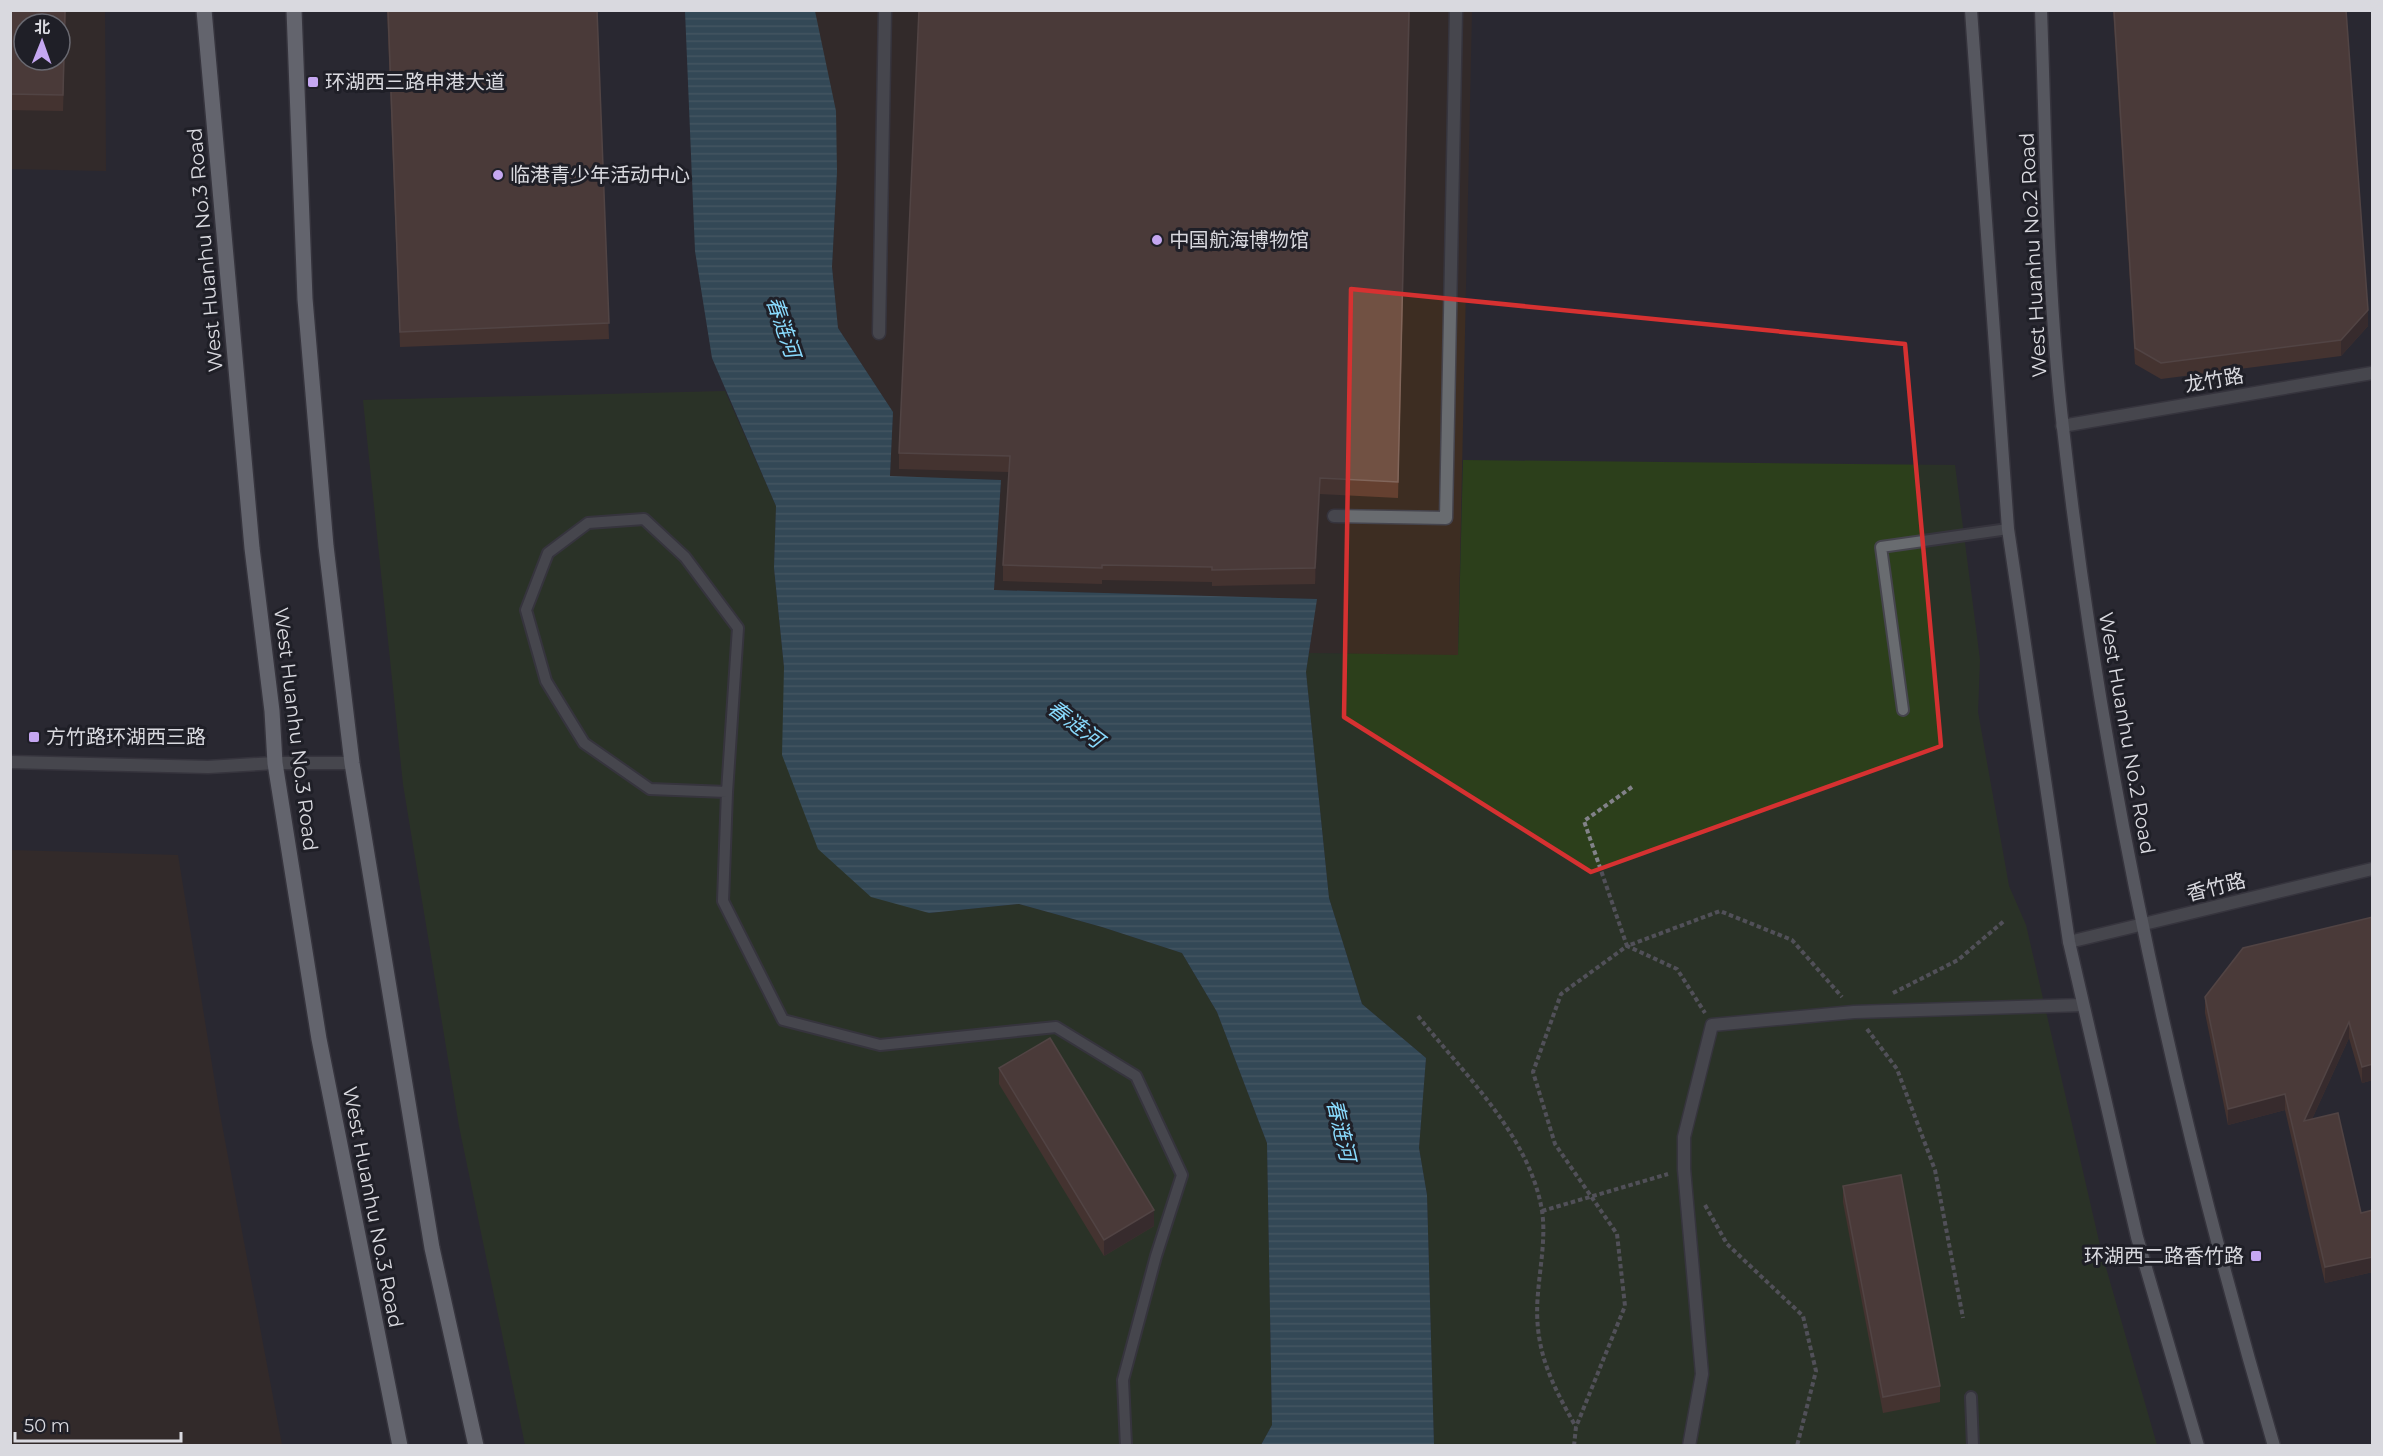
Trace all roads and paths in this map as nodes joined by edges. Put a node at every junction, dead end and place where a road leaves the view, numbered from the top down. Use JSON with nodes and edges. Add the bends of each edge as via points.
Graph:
{"nodes":[{"id":1,"x":204,"y":10,"type":"edge"},
{"id":2,"x":294,"y":10,"type":"edge"},
{"id":3,"x":885,"y":10,"type":"edge"},
{"id":4,"x":1456,"y":10,"type":"edge"},
{"id":5,"x":1971,"y":10,"type":"edge"},
{"id":6,"x":2041,"y":10,"type":"edge"},
{"id":7,"x":879,"y":333,"type":"dead end"},
{"id":8,"x":2373,"y":373,"type":"edge"},
{"id":9,"x":2062,"y":426,"type":"junction"},
{"id":10,"x":1334,"y":516,"type":"dead end"},
{"id":11,"x":2008,"y":529,"type":"junction"},
{"id":12,"x":1903,"y":710,"type":"dead end"},
{"id":13,"x":10,"y":762,"type":"edge"},
{"id":14,"x":275,"y":763,"type":"junction"},
{"id":15,"x":352,"y":763,"type":"junction"},
{"id":16,"x":1632,"y":787,"type":"dead end"},
{"id":17,"x":727,"y":792,"type":"junction"},
{"id":18,"x":2373,"y":869,"type":"edge"},
{"id":19,"x":2004,"y":921,"type":"dead end"},
{"id":20,"x":2142,"y":925,"type":"junction"},
{"id":21,"x":2069,"y":942,"type":"junction"},
{"id":22,"x":1627,"y":946,"type":"junction"},
{"id":23,"x":1885,"y":997,"type":"dead end"},
{"id":24,"x":2084,"y":1005,"type":"junction"},
{"id":25,"x":1854,"y":1012,"type":"junction"},
{"id":26,"x":1418,"y":1016,"type":"dead end"},
{"id":27,"x":1712,"y":1025,"type":"junction"},
{"id":28,"x":1684,"y":1169,"type":"junction"},
{"id":29,"x":1591,"y":1197,"type":"junction"},
{"id":30,"x":1700,"y":1197,"type":"dead end"},
{"id":31,"x":1542,"y":1211,"type":"junction"},
{"id":32,"x":1963,"y":1318,"type":"dead end"},
{"id":33,"x":1971,"y":1397,"type":"dead end"},
{"id":34,"x":1576,"y":1427,"type":"junction"},
{"id":35,"x":399,"y":1446,"type":"edge"},
{"id":36,"x":476,"y":1446,"type":"edge"},
{"id":37,"x":1126,"y":1446,"type":"edge"},
{"id":38,"x":1574,"y":1446,"type":"edge"},
{"id":39,"x":1689,"y":1446,"type":"edge"},
{"id":40,"x":1797,"y":1446,"type":"edge"},
{"id":41,"x":1973,"y":1446,"type":"edge"},
{"id":42,"x":2198,"y":1446,"type":"edge"},
{"id":43,"x":2274,"y":1446,"type":"edge"}],
"edges":[{"from":1,"to":14,"type":"main road","name":"West Huanhu No.3 Road"},
{"from":2,"to":15,"type":"main road","via":[[306,310],[326,546]]},
{"from":3,"to":7,"type":"street"},
{"from":4,"to":10,"type":"street","via":[[1446,518]]},
{"from":5,"to":11,"type":"main road"},
{"from":6,"to":9,"type":"main road","name":"West Huanhu No.2 Road"},
{"from":8,"to":9,"type":"street","name":"龙竹路"},
{"from":9,"to":20,"type":"main road","name":"West Huanhu No.2 Road","via":[[2098,696]]},
{"from":11,"to":12,"type":"lane","via":[[1881,547]]},
{"from":11,"to":21,"type":"main road"},
{"from":13,"to":14,"type":"street","via":[[208,767]]},
{"from":14,"to":15,"type":"street"},
{"from":14,"to":35,"type":"main road","name":"West Huanhu No.3 Road","via":[[319,1039]]},
{"from":15,"to":36,"type":"main road","via":[[432,1248]]},
{"from":16,"to":22,"type":"path","via":[[1584,821]]},
{"from":17,"to":17,"type":"lane","via":[[738,628],[685,557],[644,519],[588,522],[548,553],[526,610],[546,681],[585,743],[650,789]]},
{"from":17,"to":37,"type":"lane","via":[[723,901],[783,1020],[880,1045],[1056,1027],[1136,1076],[1182,1175],[1123,1380]]},
{"from":18,"to":20,"type":"street","name":"香竹路"},
{"from":19,"to":23,"type":"path","via":[[1958,960]]},
{"from":20,"to":21,"type":"street","name":"香竹路"},
{"from":20,"to":43,"type":"main road","name":"West Huanhu No.2 Road","via":[[2191,1136]]},
{"from":21,"to":24,"type":"main road"},
{"from":22,"to":25,"type":"path","via":[[1720,911],[1792,940]]},
{"from":22,"to":27,"type":"path","via":[[1677,969]]},
{"from":22,"to":29,"type":"path","via":[[1561,994],[1533,1072],[1556,1144]]},
{"from":24,"to":25,"type":"street"},
{"from":24,"to":42,"type":"main road","via":[[2137,1237]]},
{"from":25,"to":27,"type":"street"},
{"from":25,"to":32,"type":"path","via":[[1897,1069],[1935,1170]]},
{"from":26,"to":31,"type":"path","via":[[1502,1118],[1526,1162]]},
{"from":27,"to":28,"type":"street","via":[[1684,1137]]},
{"from":28,"to":29,"type":"path"},
{"from":28,"to":39,"type":"street","via":[[1702,1374]]},
{"from":29,"to":31,"type":"path"},
{"from":29,"to":34,"type":"path","via":[[1617,1234],[1625,1306]]},
{"from":30,"to":40,"type":"path","via":[[1727,1244],[1803,1316],[1816,1371]]},
{"from":31,"to":34,"type":"path","via":[[1539,1348],[1549,1380]]},
{"from":33,"to":41,"type":"lane"},
{"from":34,"to":38,"type":"path"}]}
